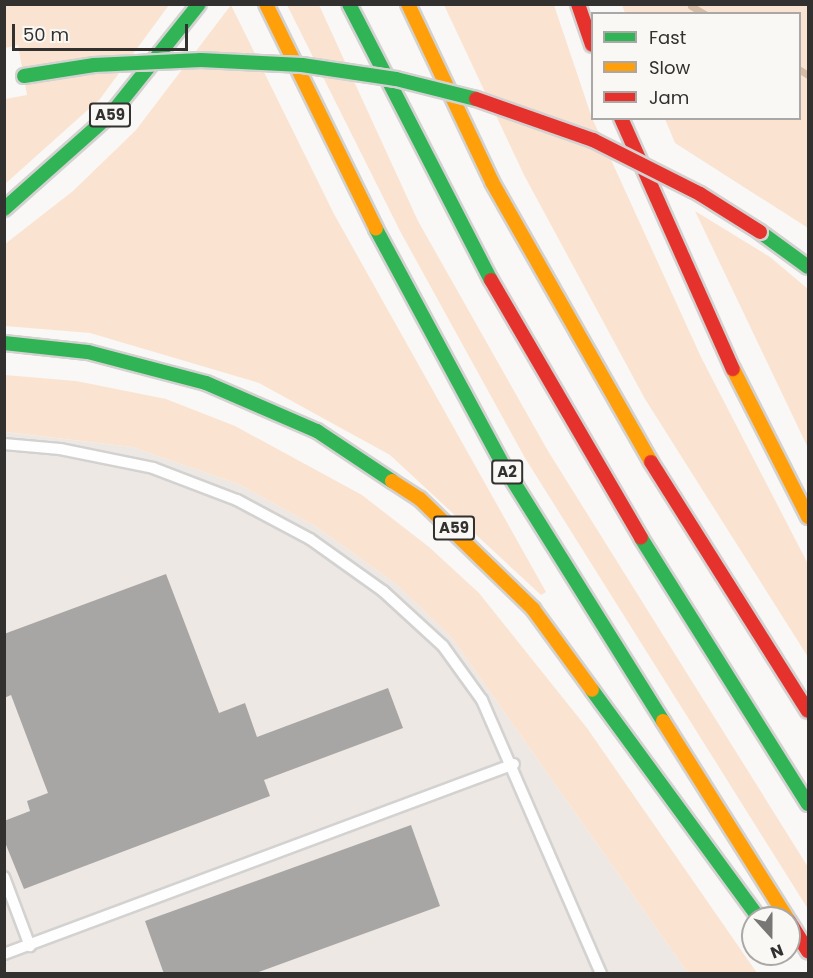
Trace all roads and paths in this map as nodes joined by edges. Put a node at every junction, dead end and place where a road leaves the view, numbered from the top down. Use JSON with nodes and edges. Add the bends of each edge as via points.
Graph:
{"nodes":[{"id":1,"x":199,"y":4,"type":"edge"},
{"id":2,"x":266,"y":4,"type":"edge"},
{"id":3,"x":349,"y":4,"type":"edge"},
{"id":4,"x":408,"y":4,"type":"edge"},
{"id":5,"x":578,"y":4,"type":"edge"},
{"id":6,"x":591,"y":42,"type":"edge"},
{"id":7,"x":4,"y":80,"type":"edge"},
{"id":8,"x":622,"y":120,"type":"edge"},
{"id":9,"x":4,"y":209,"type":"edge"},
{"id":10,"x":808,"y":267,"type":"edge"},
{"id":11,"x":4,"y":343,"type":"edge"},
{"id":12,"x":4,"y":444,"type":"edge"},
{"id":13,"x":808,"y":517,"type":"edge"},
{"id":14,"x":808,"y":711,"type":"edge"},
{"id":15,"x":514,"y":764,"type":"junction"},
{"id":16,"x":808,"y":804,"type":"edge"},
{"id":17,"x":4,"y":877,"type":"edge"},
{"id":18,"x":750,"y":906,"type":"edge"},
{"id":19,"x":779,"y":906,"type":"edge"},
{"id":20,"x":30,"y":946,"type":"junction"},
{"id":21,"x":4,"y":954,"type":"edge"},
{"id":22,"x":601,"y":974,"type":"edge"}],
"edges":[{"from":1,"to":9,"type":"highway","number":"A59","via":[[112,113]]},
{"from":2,"to":19,"type":"highway","number":"A2","via":[[383,244],[502,465]]},
{"from":3,"to":16,"type":"highway","via":[[450,207],[579,439]]},
{"from":4,"to":14,"type":"highway","via":[[492,182],[621,414]]},
{"from":5,"to":6,"type":"highway"},
{"from":7,"to":10,"type":"highway","bridge":true,"via":[[94,65],[201,60],[302,65],[396,79],[469,97],[593,140],[691,189]]},
{"from":8,"to":13,"type":"highway","via":[[720,344]]},
{"from":11,"to":18,"type":"highway","number":"A59","via":[[88,352],[206,383],[317,431],[420,499],[505,578],[548,628]]},
{"from":12,"to":15,"type":"lane","via":[[60,449],[153,468],[237,500],[310,539],[383,591],[443,646],[482,700]]},
{"from":15,"to":20,"type":"lane"},
{"from":15,"to":22,"type":"lane"},
{"from":17,"to":20,"type":"lane"},
{"from":20,"to":21,"type":"lane"}]}
